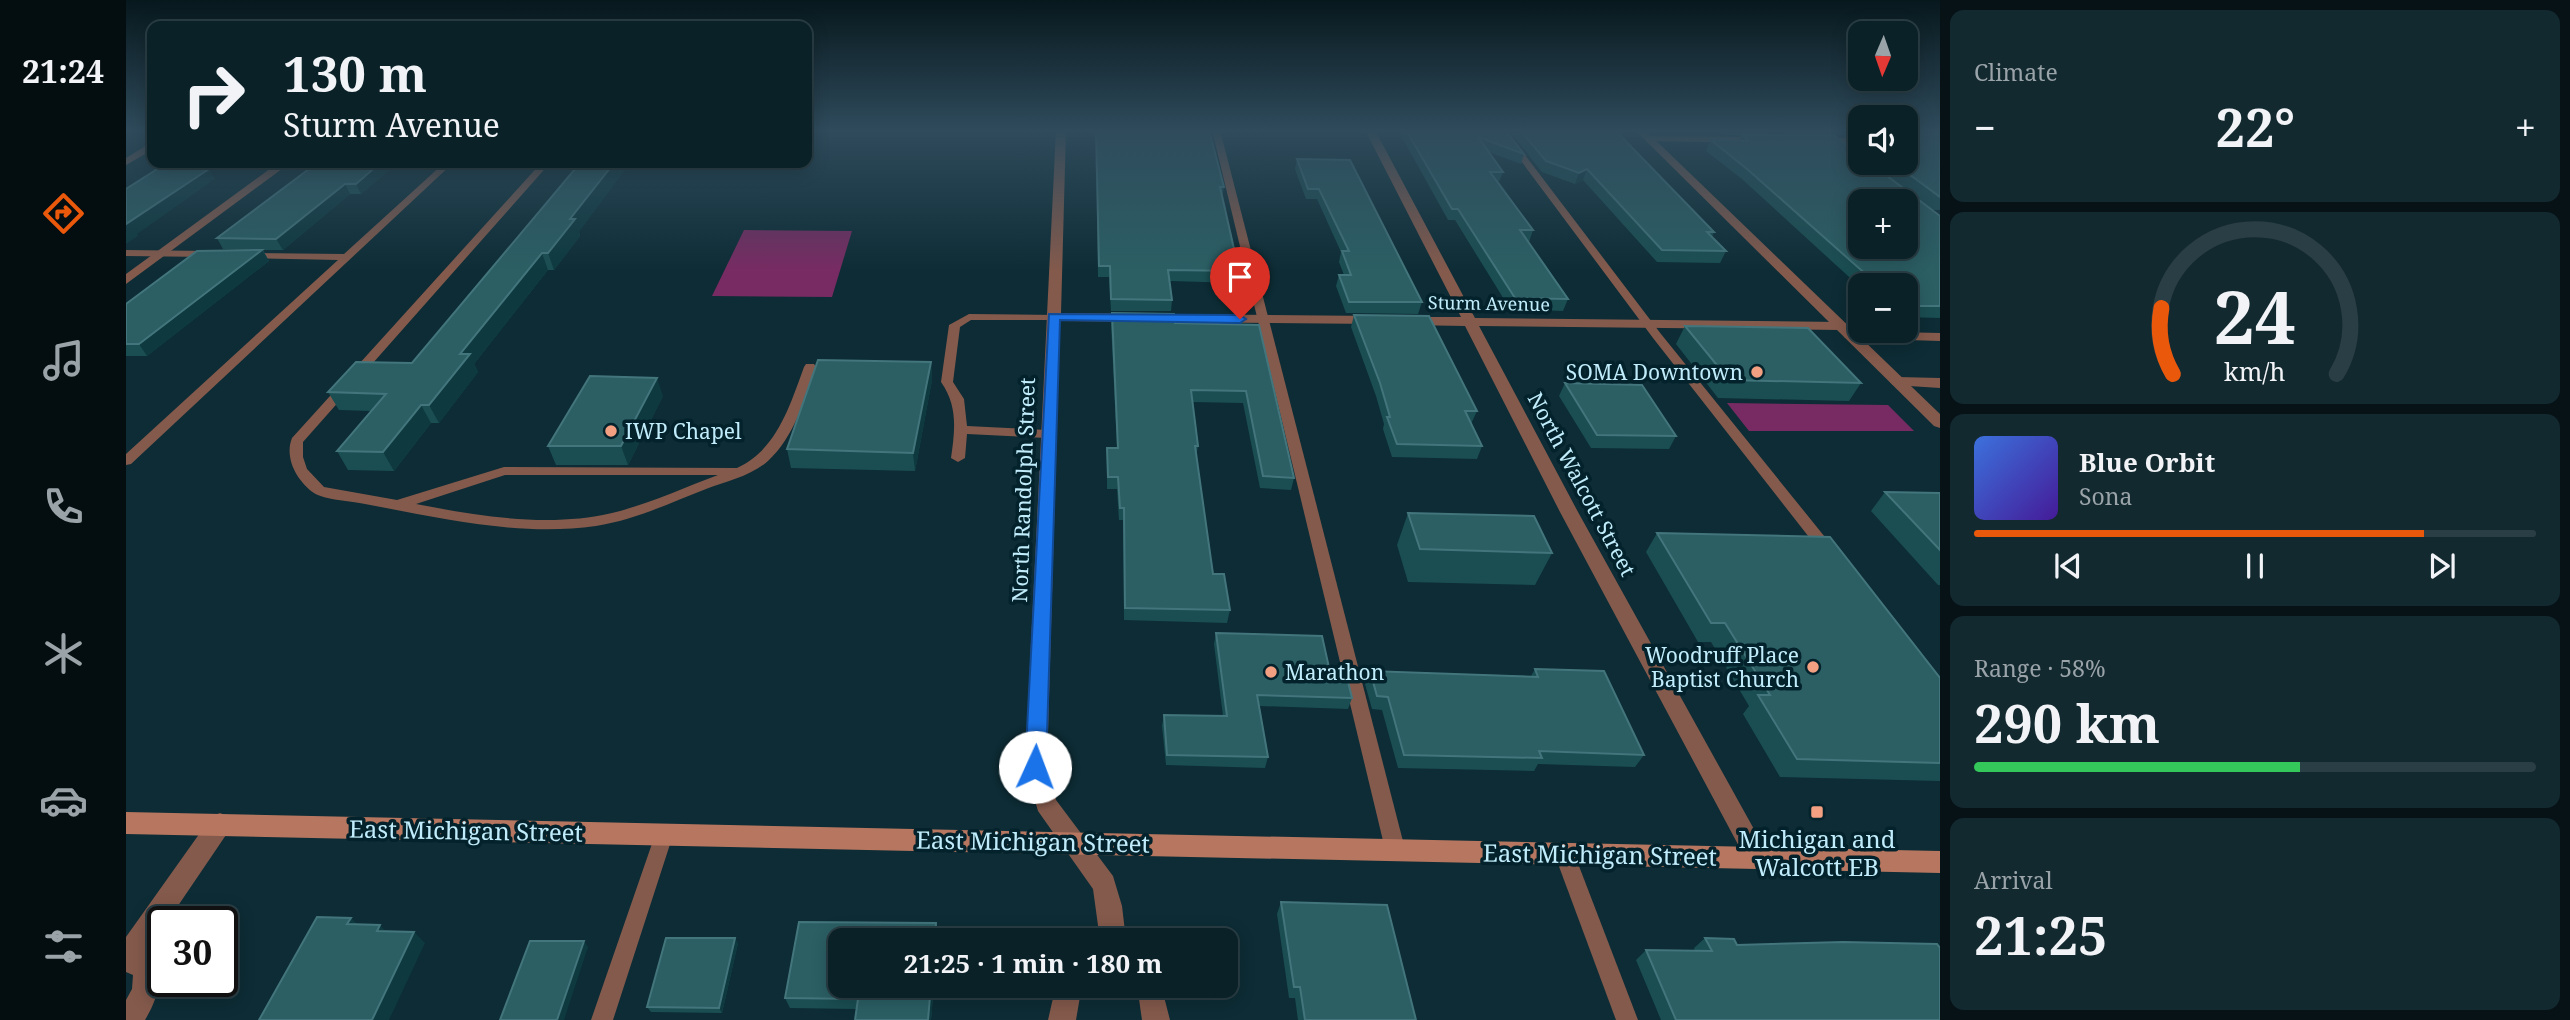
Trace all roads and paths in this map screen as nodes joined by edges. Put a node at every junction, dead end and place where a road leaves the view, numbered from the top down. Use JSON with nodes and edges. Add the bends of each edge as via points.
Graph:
{"nodes":[{"id":1,"x":265,"y":178,"type":"edge"},
{"id":2,"x":433,"y":178,"type":"edge"},
{"id":3,"x":533,"y":178,"type":"edge"},
{"id":4,"x":1059,"y":178,"type":"edge"},
{"id":5,"x":1228,"y":178,"type":"edge"},
{"id":6,"x":1395,"y":178,"type":"edge"},
{"id":7,"x":1538,"y":178,"type":"edge"},
{"id":8,"x":1689,"y":178,"type":"edge"},
{"id":9,"x":126,"y":253,"type":"edge"},
{"id":10,"x":162,"y":254,"type":"junction"},
{"id":11,"x":221,"y":255,"type":"edge"},
{"id":12,"x":234,"y":255,"type":"edge"},
{"id":13,"x":348,"y":257,"type":"junction"},
{"id":14,"x":126,"y":280,"type":"edge"},
{"id":15,"x":1053,"y":317,"type":"junction"},
{"id":16,"x":1265,"y":319,"type":"junction"},
{"id":17,"x":1472,"y":321,"type":"junction"},
{"id":18,"x":1648,"y":324,"type":"junction"},
{"id":19,"x":1846,"y":331,"type":"junction"},
{"id":20,"x":1940,"y":337,"type":"edge"},
{"id":21,"x":810,"y":367,"type":"dead end"},
{"id":22,"x":1898,"y":382,"type":"junction"},
{"id":23,"x":1940,"y":383,"type":"edge"},
{"id":24,"x":1940,"y":423,"type":"edge"},
{"id":25,"x":961,"y":430,"type":"junction"},
{"id":26,"x":1047,"y":434,"type":"junction"},
{"id":27,"x":958,"y":458,"type":"dead end"},
{"id":28,"x":126,"y":461,"type":"edge"},
{"id":29,"x":740,"y":471,"type":"junction"},
{"id":30,"x":395,"y":505,"type":"junction"},
{"id":31,"x":1840,"y":568,"type":"edge"},
{"id":32,"x":126,"y":823,"type":"edge"},
{"id":33,"x":220,"y":824,"type":"junction"},
{"id":34,"x":664,"y":835,"type":"junction"},
{"id":35,"x":1075,"y":842,"type":"junction"},
{"id":36,"x":1395,"y":849,"type":"junction"},
{"id":37,"x":1564,"y":853,"type":"junction"},
{"id":38,"x":1757,"y":858,"type":"junction"},
{"id":39,"x":1940,"y":862,"type":"edge"},
{"id":40,"x":1112,"y":928,"type":"edge"},
{"id":41,"x":127,"y":958,"type":"edge"},
{"id":42,"x":1066,"y":998,"type":"edge"},
{"id":43,"x":1152,"y":998,"type":"edge"},
{"id":44,"x":128,"y":1020,"type":"edge"},
{"id":45,"x":602,"y":1020,"type":"edge"},
{"id":46,"x":1062,"y":1020,"type":"edge"},
{"id":47,"x":1156,"y":1020,"type":"edge"},
{"id":48,"x":1627,"y":1020,"type":"edge"}],
"edges":[{"from":1,"to":10,"type":"street"},
{"from":2,"to":13,"type":"lane"},
{"from":3,"to":30,"type":"lane","via":[[298,441],[295,459],[304,477],[320,491]]},
{"from":4,"to":15,"type":"street","name":"North Randolph Street"},
{"from":5,"to":16,"type":"lane"},
{"from":6,"to":17,"type":"street","name":"North Walcott Street"},
{"from":7,"to":18,"type":"lane"},
{"from":8,"to":19,"type":"street"},
{"from":9,"to":10,"type":"lane"},
{"from":10,"to":11,"type":"lane"},
{"from":10,"to":14,"type":"street"},
{"from":12,"to":13,"type":"lane"},
{"from":13,"to":28,"type":"lane"},
{"from":15,"to":16,"type":"street","name":"Sturm Avenue"},
{"from":15,"to":25,"type":"lane","via":[[970,317],[955,325],[947,383],[959,394]]},
{"from":15,"to":26,"type":"street","name":"North Randolph Street"},
{"from":16,"to":17,"type":"street","name":"Sturm Avenue"},
{"from":16,"to":36,"type":"lane"},
{"from":17,"to":18,"type":"street","name":"Sturm Avenue"},
{"from":17,"to":38,"type":"street","name":"North Walcott Street","via":[[1575,523]]},
{"from":18,"to":19,"type":"street","name":"Sturm Avenue"},
{"from":18,"to":31,"type":"lane"},
{"from":19,"to":20,"type":"street","name":"Sturm Avenue"},
{"from":19,"to":22,"type":"street"},
{"from":21,"to":29,"type":"lane","via":[[784,431],[767,456]]},
{"from":22,"to":23,"type":"street"},
{"from":22,"to":24,"type":"street"},
{"from":25,"to":26,"type":"lane"},
{"from":25,"to":27,"type":"lane"},
{"from":26,"to":35,"type":"street","name":"North Randolph Street","via":[[1035,767],[1046,804]]},
{"from":29,"to":30,"type":"lane","via":[[504,471]]},
{"from":29,"to":30,"type":"lane","via":[[643,510],[595,521],[487,521]]},
{"from":32,"to":33,"type":"main road","name":"East Michigan Street"},
{"from":33,"to":34,"type":"main road","name":"East Michigan Street"},
{"from":33,"to":41,"type":"street"},
{"from":34,"to":35,"type":"main road","name":"East Michigan Street"},
{"from":34,"to":45,"type":"lane"},
{"from":35,"to":36,"type":"main road","name":"East Michigan Street"},
{"from":35,"to":40,"type":"street","name":"North Randolph Street","via":[[1104,884]]},
{"from":36,"to":37,"type":"main road","name":"East Michigan Street"},
{"from":37,"to":38,"type":"main road","name":"East Michigan Street"},
{"from":37,"to":48,"type":"lane"},
{"from":38,"to":39,"type":"main road","name":"East Michigan Street"},
{"from":41,"to":44,"type":"street","via":[[145,967],[148,982]]},
{"from":42,"to":46,"type":"street"},
{"from":43,"to":47,"type":"street"}]}
